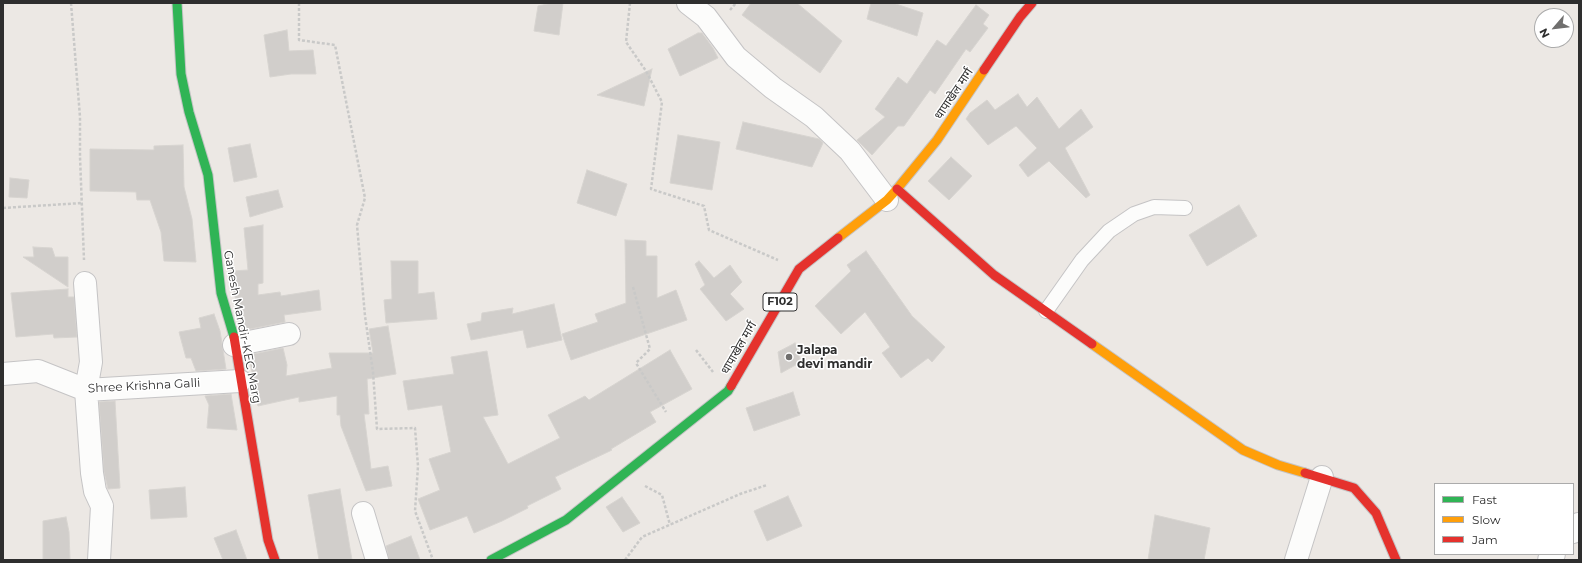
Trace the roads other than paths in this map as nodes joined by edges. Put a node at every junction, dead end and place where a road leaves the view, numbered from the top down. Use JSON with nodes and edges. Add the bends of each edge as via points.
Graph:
{"nodes":[{"id":1,"x":177,"y":3,"type":"edge"},
{"id":2,"x":688,"y":3,"type":"edge"},
{"id":3,"x":1032,"y":3,"type":"edge"},
{"id":4,"x":892,"y":195,"type":"junction"},
{"id":5,"x":1185,"y":208,"type":"dead end"},
{"id":6,"x":85,"y":283,"type":"road end"},
{"id":7,"x":1046,"y":311,"type":"junction"},
{"id":8,"x":289,"y":334,"type":"dead end"},
{"id":9,"x":234,"y":345,"type":"junction"},
{"id":10,"x":3,"y":374,"type":"edge"},
{"id":11,"x":240,"y":381,"type":"junction"},
{"id":12,"x":86,"y":390,"type":"junction"},
{"id":13,"x":1322,"y":477,"type":"junction"},
{"id":14,"x":363,"y":513,"type":"dead end"},
{"id":15,"x":99,"y":560,"type":"edge"},
{"id":16,"x":275,"y":560,"type":"edge"},
{"id":17,"x":377,"y":560,"type":"edge"},
{"id":18,"x":491,"y":560,"type":"edge"},
{"id":19,"x":1296,"y":560,"type":"edge"},
{"id":20,"x":1396,"y":560,"type":"edge"}],
"edges":[{"from":1,"to":9,"type":"street","name":"Ganesh Mandir-KEC Marg","via":[[181,74],[188,112],[208,175],[221,293],[232,328]]},
{"from":2,"to":4,"type":"street","via":[[706,17],[736,57],[814,118]]},
{"from":3,"to":4,"type":"street","name":"धापाखेल मार्ग","number":"F102","via":[[937,140]]},
{"from":4,"to":7,"type":"street","via":[[994,275]]},
{"from":4,"to":18,"type":"street","name":"धापाखेल मार्ग","number":"F102","via":[[799,269],[728,391],[566,520]]},
{"from":5,"to":7,"type":"lane","via":[[1154,207],[1134,214],[1109,231],[1082,260]]},
{"from":6,"to":12,"type":"street","via":[[91,362]]},
{"from":7,"to":13,"type":"street","via":[[1244,450],[1278,465]]},
{"from":8,"to":9,"type":"street"},
{"from":9,"to":11,"type":"street","name":"Ganesh Mandir-KEC Marg"},
{"from":10,"to":12,"type":"street","name":"Shree Krishna Galli","via":[[38,371]]},
{"from":11,"to":12,"type":"street","name":"Shree Krishna Galli"},
{"from":11,"to":16,"type":"street","name":"Ganesh Mandir-KEC Marg","via":[[268,540]]},
{"from":12,"to":15,"type":"street","via":[[94,491],[102,506]]},
{"from":13,"to":19,"type":"street"},
{"from":13,"to":20,"type":"street","via":[[1354,488],[1376,513]]},
{"from":14,"to":17,"type":"street"}]}
